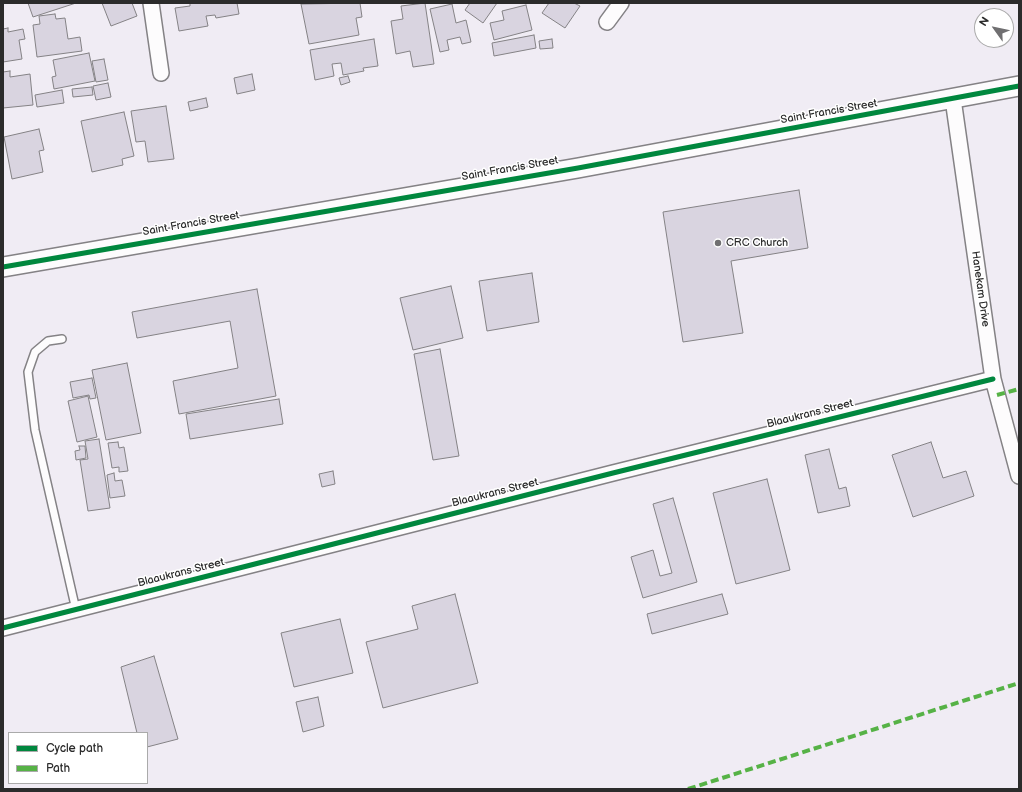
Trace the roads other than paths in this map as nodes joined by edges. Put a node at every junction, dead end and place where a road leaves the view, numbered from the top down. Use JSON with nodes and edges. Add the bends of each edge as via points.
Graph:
{"nodes":[{"id":1,"x":151,"y":3,"type":"edge"},
{"id":2,"x":621,"y":3,"type":"edge"},
{"id":3,"x":607,"y":22,"type":"dead end"},
{"id":4,"x":161,"y":73,"type":"dead end"},
{"id":5,"x":1019,"y":86,"type":"edge"},
{"id":6,"x":953,"y":99,"type":"junction"},
{"id":7,"x":3,"y":267,"type":"edge"},
{"id":8,"x":62,"y":339,"type":"dead end"},
{"id":9,"x":993,"y":379,"type":"junction"},
{"id":10,"x":1019,"y":476,"type":"edge"},
{"id":11,"x":76,"y":610,"type":"junction"},
{"id":12,"x":3,"y":628,"type":"edge"}],
"edges":[{"from":1,"to":4,"type":"street"},
{"from":2,"to":3,"type":"street"},
{"from":5,"to":6,"type":"street","name":"Saint Francis Street"},
{"from":6,"to":7,"type":"street","name":"Saint Francis Street","via":[[570,169]]},
{"from":6,"to":9,"type":"street","name":"Hanekam Drive"},
{"from":8,"to":11,"type":"lane","via":[[48,341],[35,352],[28,372],[35,430]]},
{"from":9,"to":10,"type":"street","name":"Hanekam Drive"},
{"from":9,"to":11,"type":"street","name":"Blaaukrans Street"},
{"from":11,"to":12,"type":"street","name":"Blaaukrans Street"}]}
